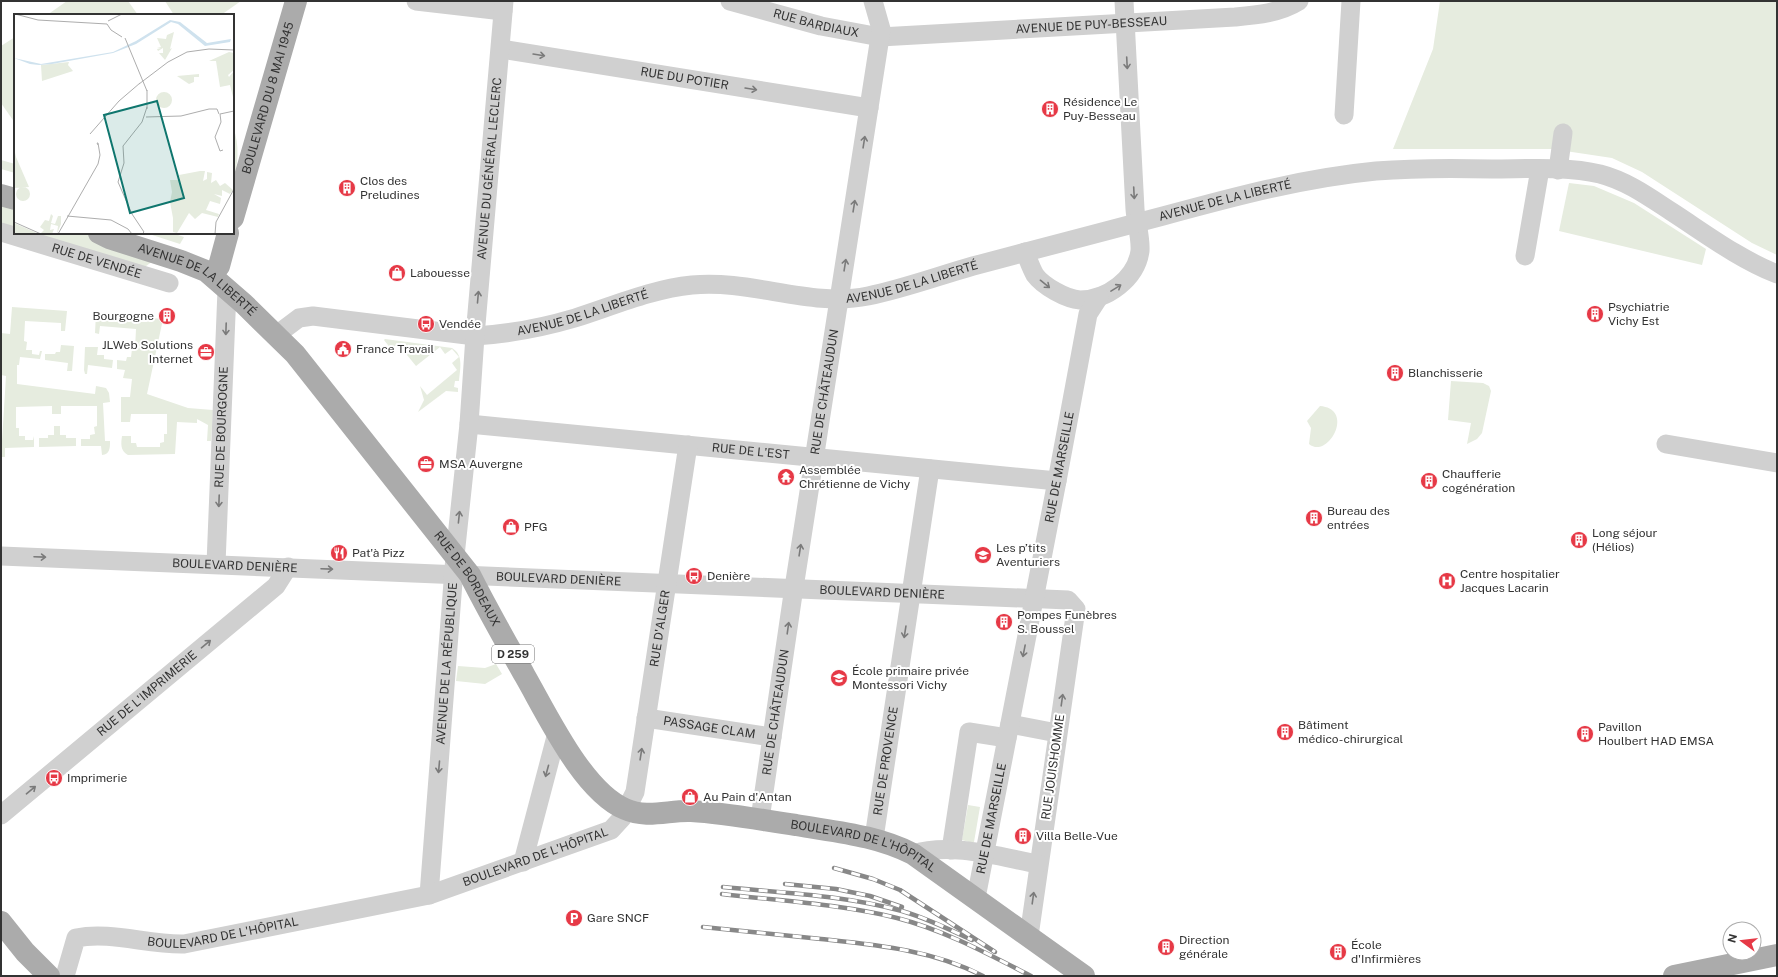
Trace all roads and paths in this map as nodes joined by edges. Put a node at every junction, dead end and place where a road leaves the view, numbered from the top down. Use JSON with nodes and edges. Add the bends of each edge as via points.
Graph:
{"nodes":[{"id":1,"x":296,"y":1,"type":"edge"},
{"id":2,"x":416,"y":1,"type":"edge"},
{"id":3,"x":730,"y":1,"type":"edge"},
{"id":4,"x":874,"y":1,"type":"edge"},
{"id":5,"x":1124,"y":1,"type":"edge"},
{"id":6,"x":1299,"y":1,"type":"edge"},
{"id":7,"x":1351,"y":1,"type":"edge"},
{"id":8,"x":504,"y":6,"type":"edge"},
{"id":9,"x":1125,"y":24,"type":"junction"},
{"id":10,"x":880,"y":37,"type":"junction"},
{"id":11,"x":501,"y":49,"type":"junction"},
{"id":12,"x":869,"y":108,"type":"junction"},
{"id":13,"x":1344,"y":115,"type":"dead end"},
{"id":14,"x":1562,"y":133,"type":"dead end"},
{"id":15,"x":1549,"y":169,"type":"junction"},
{"id":16,"x":1,"y":195,"type":"edge"},
{"id":17,"x":14,"y":199,"type":"edge"},
{"id":18,"x":234,"y":215,"type":"edge"},
{"id":19,"x":1136,"y":222,"type":"junction"},
{"id":20,"x":1,"y":232,"type":"edge"},
{"id":21,"x":101,"y":234,"type":"edge"},
{"id":22,"x":137,"y":234,"type":"edge"},
{"id":23,"x":228,"y":234,"type":"edge"},
{"id":24,"x":1026,"y":252,"type":"junction"},
{"id":25,"x":1525,"y":256,"type":"dead end"},
{"id":26,"x":212,"y":269,"type":"junction"},
{"id":27,"x":1777,"y":274,"type":"edge"},
{"id":28,"x":169,"y":283,"type":"dead end"},
{"id":29,"x":227,"y":290,"type":"junction"},
{"id":30,"x":840,"y":298,"type":"junction"},
{"id":31,"x":1084,"y":307,"type":"junction"},
{"id":32,"x":280,"y":332,"type":"junction"},
{"id":33,"x":474,"y":336,"type":"junction"},
{"id":34,"x":469,"y":424,"type":"junction"},
{"id":35,"x":1666,"y":444,"type":"dead end"},
{"id":36,"x":688,"y":445,"type":"junction"},
{"id":37,"x":815,"y":458,"type":"junction"},
{"id":38,"x":1777,"y":463,"type":"edge"},
{"id":39,"x":930,"y":469,"type":"junction"},
{"id":40,"x":1057,"y":481,"type":"junction"},
{"id":41,"x":1,"y":556,"type":"edge"},
{"id":42,"x":216,"y":564,"type":"junction"},
{"id":43,"x":288,"y":567,"type":"junction"},
{"id":44,"x":460,"y":568,"type":"junction"},
{"id":45,"x":667,"y":583,"type":"junction"},
{"id":46,"x":794,"y":589,"type":"junction"},
{"id":47,"x":911,"y":594,"type":"junction"},
{"id":48,"x":1034,"y":599,"type":"junction"},
{"id":49,"x":1068,"y":600,"type":"joint"},
{"id":50,"x":646,"y":718,"type":"junction"},
{"id":51,"x":1009,"y":731,"type":"junction"},
{"id":52,"x":557,"y":733,"type":"junction"},
{"id":53,"x":1057,"y":733,"type":"junction"},
{"id":54,"x":772,"y":737,"type":"junction"},
{"id":55,"x":627,"y":810,"type":"junction"},
{"id":56,"x":1,"y":815,"type":"edge"},
{"id":57,"x":760,"y":819,"type":"junction"},
{"id":58,"x":874,"y":838,"type":"junction"},
{"id":59,"x":951,"y":850,"type":"junction"},
{"id":60,"x":913,"y":854,"type":"junction"},
{"id":61,"x":984,"y":854,"type":"junction"},
{"id":62,"x":523,"y":862,"type":"junction"},
{"id":63,"x":1038,"y":864,"type":"junction"},
{"id":64,"x":429,"y":895,"type":"junction"},
{"id":65,"x":976,"y":898,"type":"junction"},
{"id":66,"x":1,"y":922,"type":"edge"},
{"id":67,"x":1029,"y":936,"type":"junction"},
{"id":68,"x":1777,"y":955,"type":"edge"},
{"id":69,"x":49,"y":976,"type":"edge"},
{"id":70,"x":65,"y":976,"type":"edge"},
{"id":71,"x":1084,"y":976,"type":"edge"},
{"id":72,"x":1674,"y":976,"type":"edge"}],
"edges":[{"from":1,"to":18,"type":"main road","name":"BOULEVARD DU 8 MAI 1945"},
{"from":2,"to":8,"type":"street"},
{"from":3,"to":10,"type":"street","name":"RUE BARDIAUX","via":[[821,26]]},
{"from":4,"to":10,"type":"street","via":[[881,29]]},
{"from":5,"to":9,"type":"street"},
{"from":6,"to":9,"type":"street","name":"AVENUE DE PUY-BESSEAU","via":[[1265,14]]},
{"from":7,"to":13,"type":"street"},
{"from":8,"to":11,"type":"street","name":"AVENUE DU GÉNÉRAL LECLERC"},
{"from":9,"to":10,"type":"street","name":"AVENUE DE PUY-BESSEAU"},
{"from":9,"to":19,"type":"street","one_way":true},
{"from":10,"to":12,"type":"street","name":"RUE DE CHÂTEAUDUN"},
{"from":11,"to":12,"type":"street","name":"RUE DU POTIER","one_way":true},
{"from":33,"to":11,"type":"street","name":"AVENUE DU GÉNÉRAL LECLERC","one_way":true},
{"from":30,"to":12,"type":"street","name":"RUE DE CHÂTEAUDUN","one_way":true},
{"from":14,"to":15,"type":"street"},
{"from":15,"to":19,"type":"street","name":"AVENUE DE LA LIBERTÉ","via":[[1429,168],[1361,173],[1275,187]]},
{"from":15,"to":25,"type":"street"},
{"from":15,"to":27,"type":"street","name":"AVENUE DE LA LIBERTÉ","via":[[1600,174],[1621,181],[1730,250]]},
{"from":16,"to":17,"type":"main road"},
{"from":19,"to":24,"type":"street","name":"AVENUE DE LA LIBERTÉ"},
{"from":31,"to":19,"type":"street","name":"RUE DE MARSEILLE","one_way":true,"via":[[1120,286],[1135,267],[1140,252]]},
{"from":20,"to":28,"type":"street","name":"RUE DE VENDÉE"},
{"from":21,"to":26,"type":"main road","name":"AVENUE DE LA LIBERTÉ"},
{"from":22,"to":26,"type":"main road","name":"AVENUE DE LA LIBERTÉ","via":[[206,258]]},
{"from":23,"to":26,"type":"main road"},
{"from":24,"to":30,"type":"street","name":"AVENUE DE LA LIBERTÉ","via":[[878,294]]},
{"from":24,"to":31,"type":"street","one_way":true,"via":[[1035,275],[1045,285]]},
{"from":26,"to":29,"type":"main road"},
{"from":26,"to":32,"type":"main road","name":"AVENUE DE LA LIBERTÉ"},
{"from":29,"to":32,"type":"main road","name":"AVENUE DE LA LIBERTÉ"},
{"from":29,"to":42,"type":"street","name":"RUE DE BOURGOGNE","one_way":true},
{"from":30,"to":33,"type":"street","name":"AVENUE DE LA LIBERTÉ","via":[[813,297],[725,284],[694,285],[663,290],[528,330]]},
{"from":30,"to":37,"type":"street","name":"RUE DE CHÂTEAUDUN"},
{"from":31,"to":40,"type":"street","name":"RUE DE MARSEILLE"},
{"from":32,"to":33,"type":"street","name":"AVENUE DE LA LIBERTÉ","via":[[300,318],[313,316]]},
{"from":32,"to":44,"type":"main road","name":"RUE DE BORDEAUX"},
{"from":33,"to":34,"type":"street","name":"AVENUE DE LA RÉPUBLIQUE"},
{"from":34,"to":36,"type":"street","name":"RUE DE L'EST"},
{"from":44,"to":34,"type":"street","name":"AVENUE DE LA RÉPUBLIQUE","one_way":true},
{"from":35,"to":38,"type":"street"},
{"from":36,"to":37,"type":"street","name":"RUE DE L'EST"},
{"from":36,"to":45,"type":"street","name":"RUE D'ALGER"},
{"from":37,"to":39,"type":"street","name":"RUE DE L'EST"},
{"from":46,"to":37,"type":"street","name":"RUE DE CHÂTEAUDUN","one_way":true},
{"from":39,"to":40,"type":"street","name":"RUE DE L'EST"},
{"from":39,"to":47,"type":"street","name":"RUE DE PROVENCE"},
{"from":40,"to":48,"type":"street","name":"RUE DE MARSEILLE"},
{"from":41,"to":42,"type":"street","name":"BOULEVARD DENIÈRE","one_way":true},
{"from":42,"to":43,"type":"street","name":"BOULEVARD DENIÈRE"},
{"from":43,"to":44,"type":"street","name":"BOULEVARD DENIÈRE","one_way":true},
{"from":56,"to":43,"type":"street","name":"RUE DE L'IMPRIMERIE","one_way":true,"via":[[276,586]]},
{"from":44,"to":45,"type":"street","name":"BOULEVARD DENIÈRE"},
{"from":44,"to":52,"type":"main road","name":"RUE DE BORDEAUX","number":"D 259","via":[[483,602]]},
{"from":44,"to":64,"type":"street","name":"AVENUE DE LA RÉPUBLIQUE","one_way":true},
{"from":45,"to":46,"type":"street","name":"BOULEVARD DENIÈRE"},
{"from":45,"to":50,"type":"street","name":"RUE D'ALGER"},
{"from":46,"to":47,"type":"street","name":"BOULEVARD DENIÈRE"},
{"from":54,"to":46,"type":"street","name":"RUE DE CHÂTEAUDUN","one_way":true},
{"from":47,"to":48,"type":"street","name":"BOULEVARD DENIÈRE"},
{"from":47,"to":58,"type":"street","name":"RUE DE PROVENCE","one_way":true},
{"from":48,"to":49,"type":"street","name":"BOULEVARD DENIÈRE"},
{"from":48,"to":51,"type":"street","name":"RUE DE MARSEILLE","one_way":true},
{"from":53,"to":49,"type":"street","name":"RUE JOUISHOMME","one_way":true,"via":[[1076,609]]},
{"from":50,"to":54,"type":"street","name":"PASSAGE CLAM"},
{"from":55,"to":50,"type":"street","name":"RUE D'ALGER","one_way":true,"via":[[635,792]]},
{"from":51,"to":53,"type":"street"},
{"from":51,"to":59,"type":"street","via":[[969,732]]},
{"from":51,"to":61,"type":"street","name":"RUE DE MARSEILLE"},
{"from":52,"to":55,"type":"main road","name":"RUE DE BORDEAUX","number":"D 259","via":[[575,761],[603,795]]},
{"from":52,"to":62,"type":"street","one_way":true},
{"from":53,"to":63,"type":"street","name":"RUE JOUISHOMME"},
{"from":54,"to":57,"type":"street","name":"RUE DE CHÂTEAUDUN"},
{"from":55,"to":57,"type":"main road","name":"BOULEVARD DE L'HÔPITAL","via":[[644,814],[690,811]]},
{"from":55,"to":62,"type":"street","name":"BOULEVARD DE L'HÔPITAL","via":[[611,830]]},
{"from":57,"to":58,"type":"main road","name":"BOULEVARD DE L'HÔPITAL"},
{"from":58,"to":60,"type":"main road","name":"BOULEVARD DE L'HÔPITAL"},
{"from":59,"to":60,"type":"street","via":[[927,850]]},
{"from":59,"to":61,"type":"street"},
{"from":60,"to":65,"type":"main road","name":"BOULEVARD DE L'HÔPITAL"},
{"from":61,"to":63,"type":"street"},
{"from":61,"to":65,"type":"street","name":"RUE DE MARSEILLE"},
{"from":62,"to":64,"type":"street","name":"BOULEVARD DE L'HÔPITAL"},
{"from":67,"to":63,"type":"street","name":"RUE JOUISHOMME","one_way":true},
{"from":64,"to":70,"type":"street","name":"BOULEVARD DE L'HÔPITAL","via":[[184,944],[157,944],[93,935],[76,938]]},
{"from":65,"to":67,"type":"main road","name":"BOULEVARD DE L'HÔPITAL"},
{"from":66,"to":69,"type":"main road","via":[[24,952]]},
{"from":67,"to":71,"type":"main road","name":"BOULEVARD DE L'HÔPITAL"},
{"from":68,"to":72,"type":"main road"}]}
